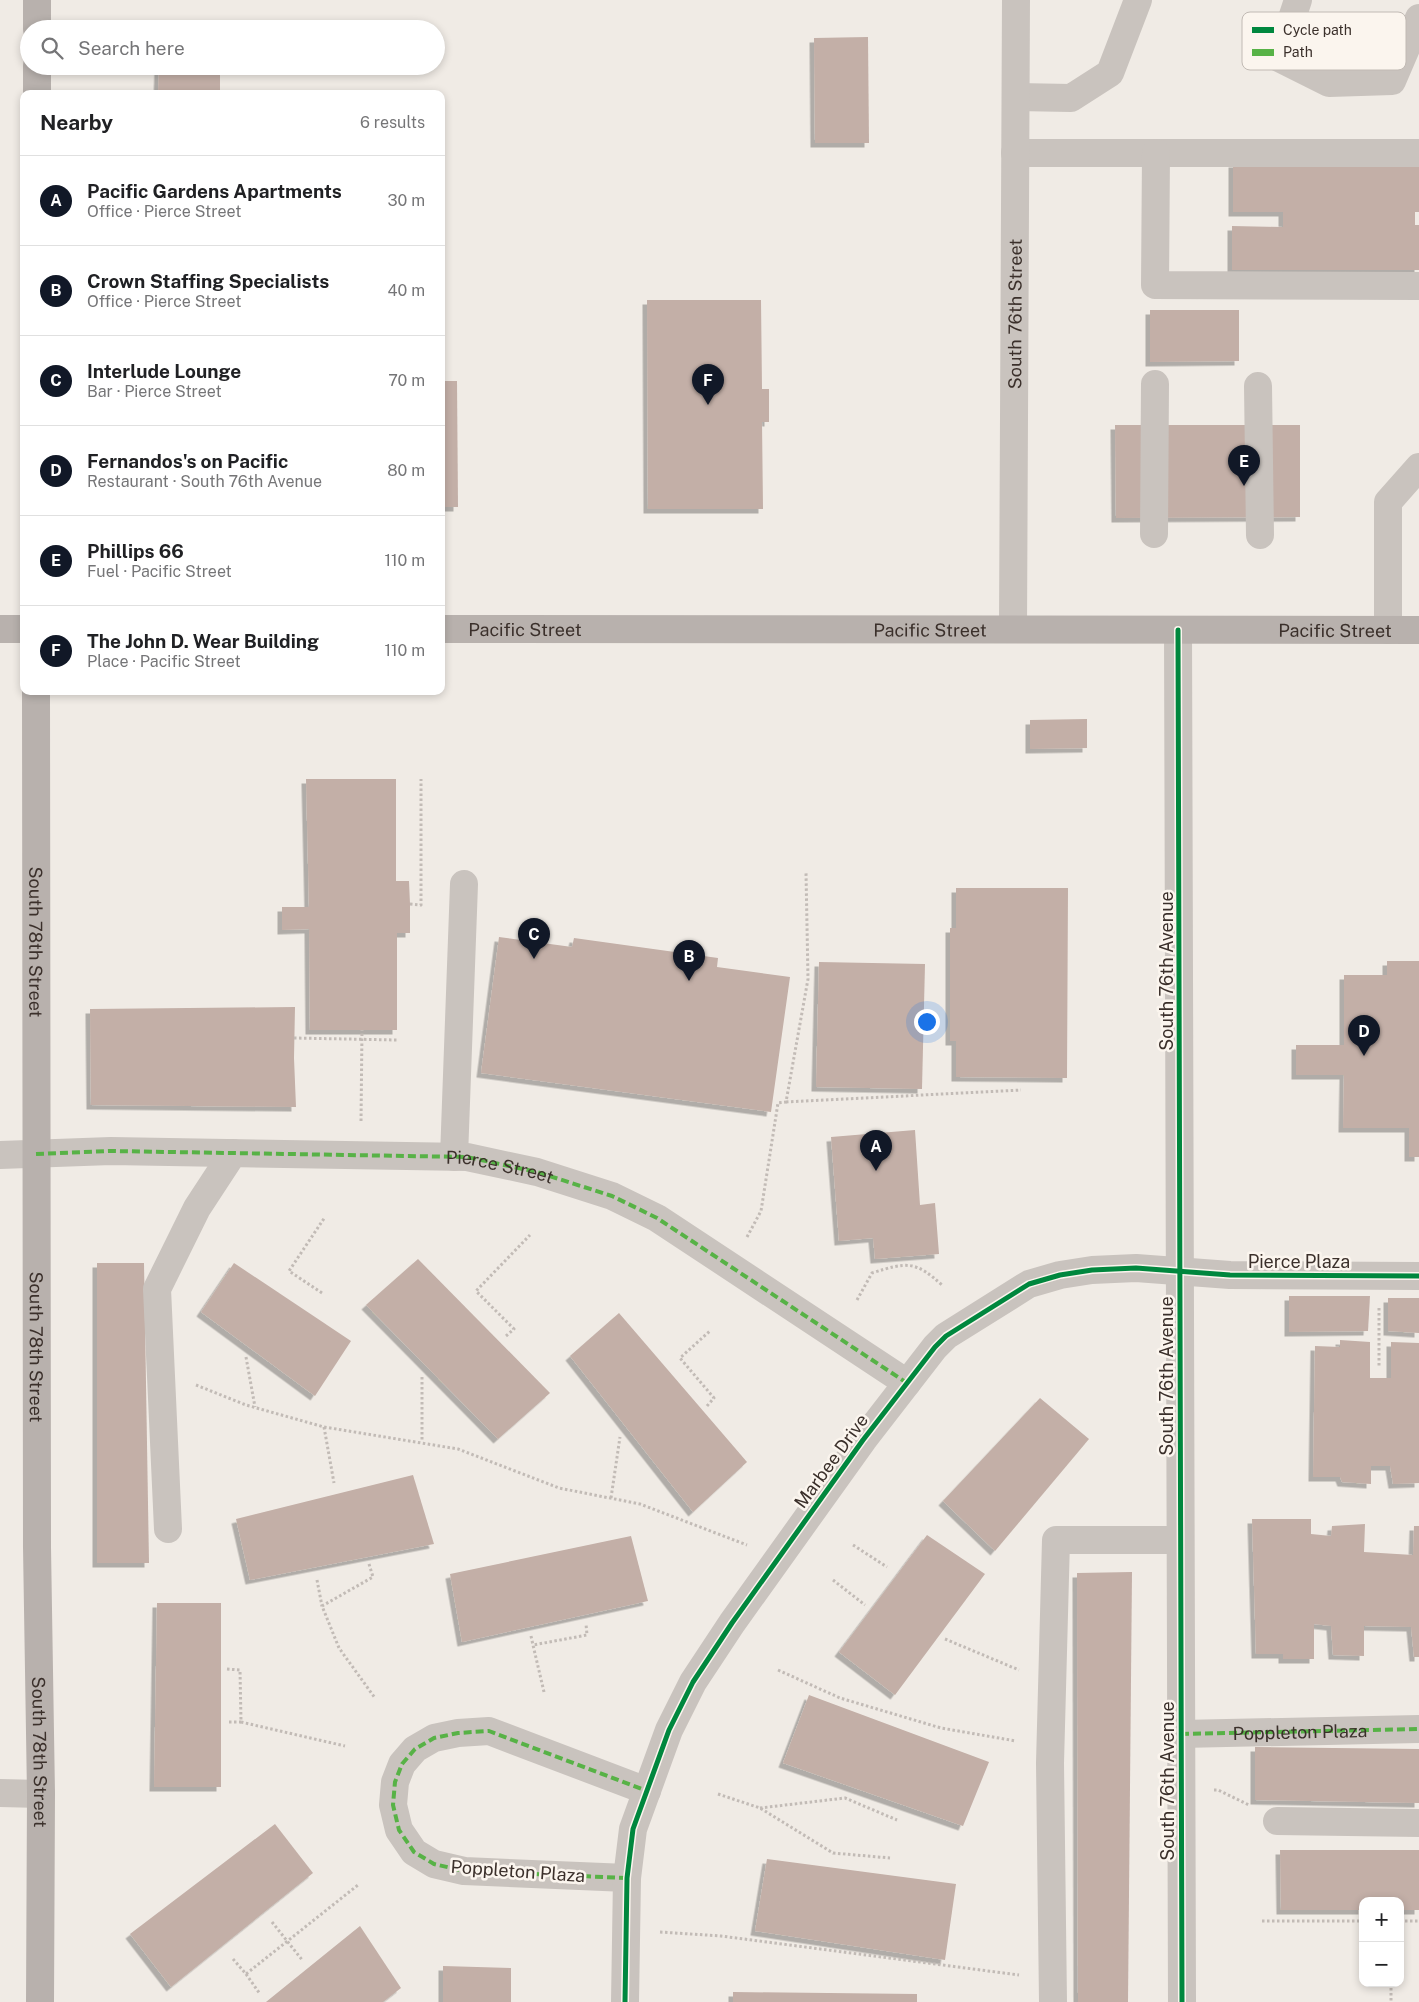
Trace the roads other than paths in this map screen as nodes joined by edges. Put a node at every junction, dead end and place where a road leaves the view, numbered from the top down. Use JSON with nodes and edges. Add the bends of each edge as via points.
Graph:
{"nodes":[{"id":1,"x":37,"y":0,"type":"edge"},
{"id":2,"x":1016,"y":0,"type":"edge"},
{"id":3,"x":1138,"y":0,"type":"edge"},
{"id":4,"x":1298,"y":0,"type":"edge"},
{"id":5,"x":1294,"y":12,"type":"edge"},
{"id":6,"x":1419,"y":18,"type":"edge"},
{"id":7,"x":37,"y":20,"type":"edge"},
{"id":8,"x":1406,"y":48,"type":"edge"},
{"id":9,"x":1303,"y":70,"type":"edge"},
{"id":10,"x":1397,"y":70,"type":"edge"},
{"id":11,"x":37,"y":75,"type":"edge"},
{"id":12,"x":37,"y":90,"type":"edge"},
{"id":13,"x":1016,"y":97,"type":"junction"},
{"id":14,"x":1015,"y":153,"type":"junction"},
{"id":15,"x":1156,"y":153,"type":"junction"},
{"id":16,"x":1419,"y":153,"type":"edge"},
{"id":17,"x":1419,"y":286,"type":"edge"},
{"id":18,"x":1155,"y":384,"type":"dead end"},
{"id":19,"x":1258,"y":386,"type":"dead end"},
{"id":20,"x":1419,"y":467,"type":"edge"},
{"id":21,"x":1154,"y":534,"type":"dead end"},
{"id":22,"x":1260,"y":535,"type":"dead end"},
{"id":23,"x":1013,"y":628,"type":"junction"},
{"id":24,"x":0,"y":629,"type":"edge"},
{"id":25,"x":20,"y":629,"type":"edge"},
{"id":26,"x":445,"y":629,"type":"edge"},
{"id":27,"x":1178,"y":630,"type":"junction"},
{"id":28,"x":1388,"y":630,"type":"junction"},
{"id":29,"x":1419,"y":630,"type":"edge"},
{"id":30,"x":36,"y":695,"type":"edge"},
{"id":31,"x":464,"y":884,"type":"dead end"},
{"id":32,"x":233,"y":1153,"type":"junction"},
{"id":33,"x":36,"y":1154,"type":"junction"},
{"id":34,"x":0,"y":1155,"type":"edge"},
{"id":35,"x":454,"y":1157,"type":"junction"},
{"id":36,"x":1180,"y":1272,"type":"junction"},
{"id":37,"x":1419,"y":1276,"type":"edge"},
{"id":38,"x":907,"y":1383,"type":"junction"},
{"id":39,"x":168,"y":1530,"type":"dead end"},
{"id":40,"x":1180,"y":1540,"type":"junction"},
{"id":41,"x":1419,"y":1729,"type":"edge"},
{"id":42,"x":1181,"y":1734,"type":"junction"},
{"id":43,"x":647,"y":1790,"type":"junction"},
{"id":44,"x":0,"y":1793,"type":"edge"},
{"id":45,"x":41,"y":1794,"type":"junction"},
{"id":46,"x":1276,"y":1821,"type":"road end"},
{"id":47,"x":1419,"y":1823,"type":"edge"},
{"id":48,"x":627,"y":1878,"type":"junction"},
{"id":49,"x":1053,"y":1990,"type":"edge"},
{"id":50,"x":40,"y":2002,"type":"edge"},
{"id":51,"x":625,"y":2002,"type":"edge"},
{"id":52,"x":1182,"y":2002,"type":"edge"}],
"edges":[{"from":1,"to":7,"type":"main road"},
{"from":2,"to":13,"type":"street","name":"South 76th Street"},
{"from":3,"to":13,"type":"street","via":[[1110,73],[1071,98]]},
{"from":4,"to":5,"type":"street"},
{"from":6,"to":8,"type":"street"},
{"from":9,"to":10,"type":"street","via":[[1329,83],[1392,81]]},
{"from":11,"to":12,"type":"main road"},
{"from":13,"to":14,"type":"street","name":"South 76th Street"},
{"from":14,"to":15,"type":"street"},
{"from":14,"to":23,"type":"street","name":"South 76th Street"},
{"from":15,"to":16,"type":"street"},
{"from":15,"to":17,"type":"street","via":[[1155,285]]},
{"from":18,"to":21,"type":"street"},
{"from":19,"to":22,"type":"street"},
{"from":20,"to":28,"type":"street","via":[[1388,502]]},
{"from":23,"to":26,"type":"main road","name":"Pacific Street"},
{"from":23,"to":27,"type":"main road","name":"Pacific Street"},
{"from":24,"to":25,"type":"main road"},
{"from":27,"to":28,"type":"main road","name":"Pacific Street"},
{"from":27,"to":36,"type":"street","name":"South 76th Avenue"},
{"from":28,"to":29,"type":"main road","name":"Pacific Street"},
{"from":30,"to":33,"type":"main road","name":"South 78th Street"},
{"from":31,"to":35,"type":"street"},
{"from":32,"to":33,"type":"street","name":"Pierce Street","via":[[111,1151]]},
{"from":32,"to":35,"type":"street","name":"Pierce Street"},
{"from":32,"to":39,"type":"street","via":[[197,1208],[157,1289]]},
{"from":33,"to":34,"type":"street","name":"Pierce Street"},
{"from":33,"to":45,"type":"main road","name":"South 78th Street"},
{"from":35,"to":38,"type":"street","name":"Pierce Street","via":[[537,1172],[612,1196],[658,1218]]},
{"from":36,"to":37,"type":"street","name":"Pierce Plaza"},
{"from":36,"to":38,"type":"street","name":"Marbee Drive","via":[[1136,1268],[1092,1270],[1028,1284],[946,1336]]},
{"from":36,"to":40,"type":"street","name":"South 76th Avenue"},
{"from":38,"to":43,"type":"street","name":"Marbee Drive","via":[[772,1566],[693,1682],[669,1730]]},
{"from":40,"to":42,"type":"street","name":"South 76th Avenue"},
{"from":40,"to":49,"type":"street","via":[[1056,1540],[1050,1747]]},
{"from":41,"to":42,"type":"street","name":"Poppleton Plaza"},
{"from":42,"to":52,"type":"street","name":"South 76th Avenue"},
{"from":43,"to":48,"type":"street","name":"Marbee Drive","via":[[632,1829]]},
{"from":43,"to":48,"type":"street","name":"Poppleton Plaza","via":[[489,1731],[434,1738],[415,1748],[402,1764],[395,1782],[393,1805],[399,1830],[414,1852],[434,1864],[464,1871]]},
{"from":44,"to":45,"type":"street"},
{"from":45,"to":50,"type":"main road","name":"South 78th Street"},
{"from":46,"to":47,"type":"street"},
{"from":48,"to":51,"type":"street"}]}
